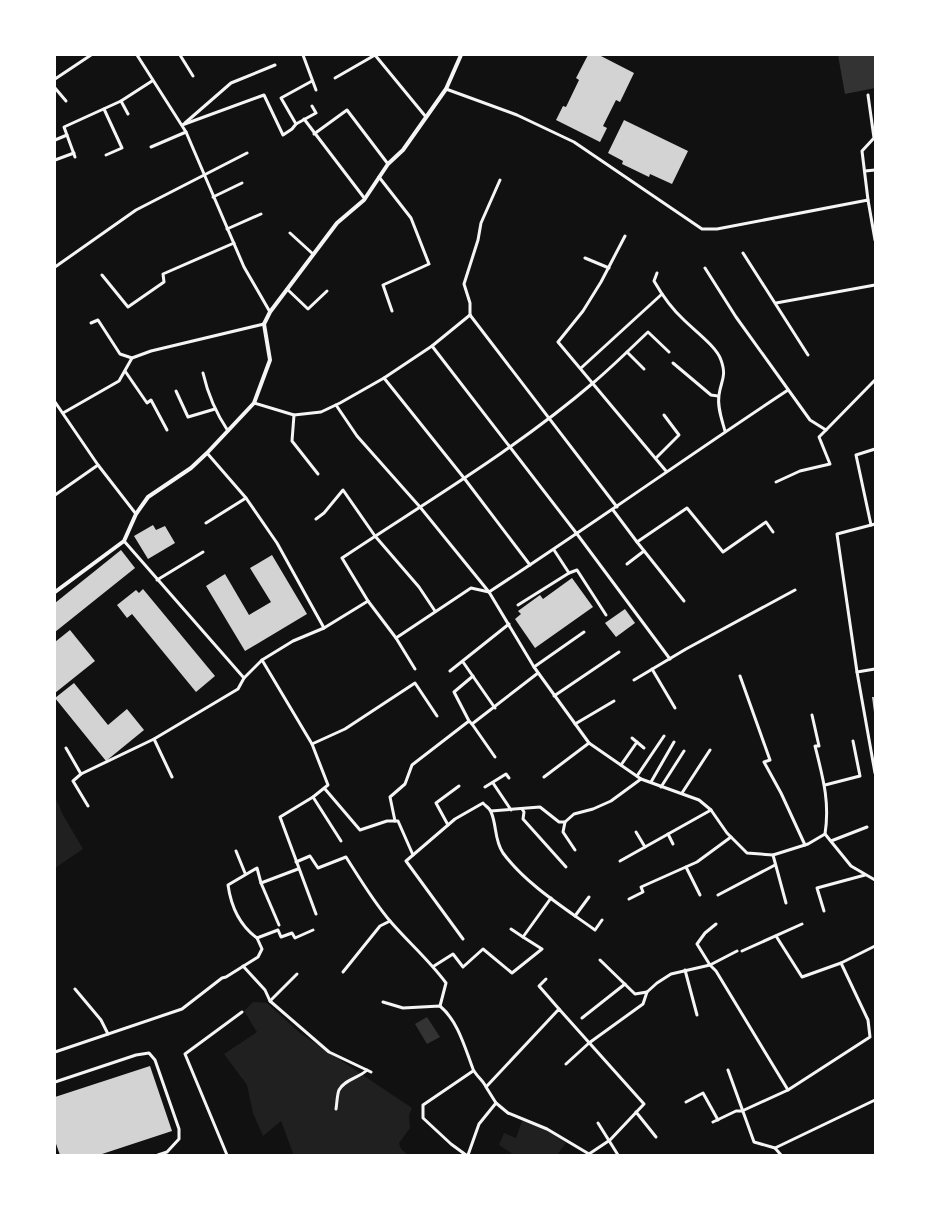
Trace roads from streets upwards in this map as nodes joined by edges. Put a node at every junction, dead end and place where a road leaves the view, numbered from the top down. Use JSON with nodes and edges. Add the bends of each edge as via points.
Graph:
{"nodes":[{"id":1,"x":461,"y":55,"type":"edge"},
{"id":2,"x":55,"y":592,"type":"edge"}],
"edges":[{"from":1,"to":2,"type":"street","via":[[446,89],[403,150],[388,164],[364,199],[337,223],[270,312],[264,324],[270,360],[254,403],[191,468],[148,497],[136,514],[124,540]]}]}
